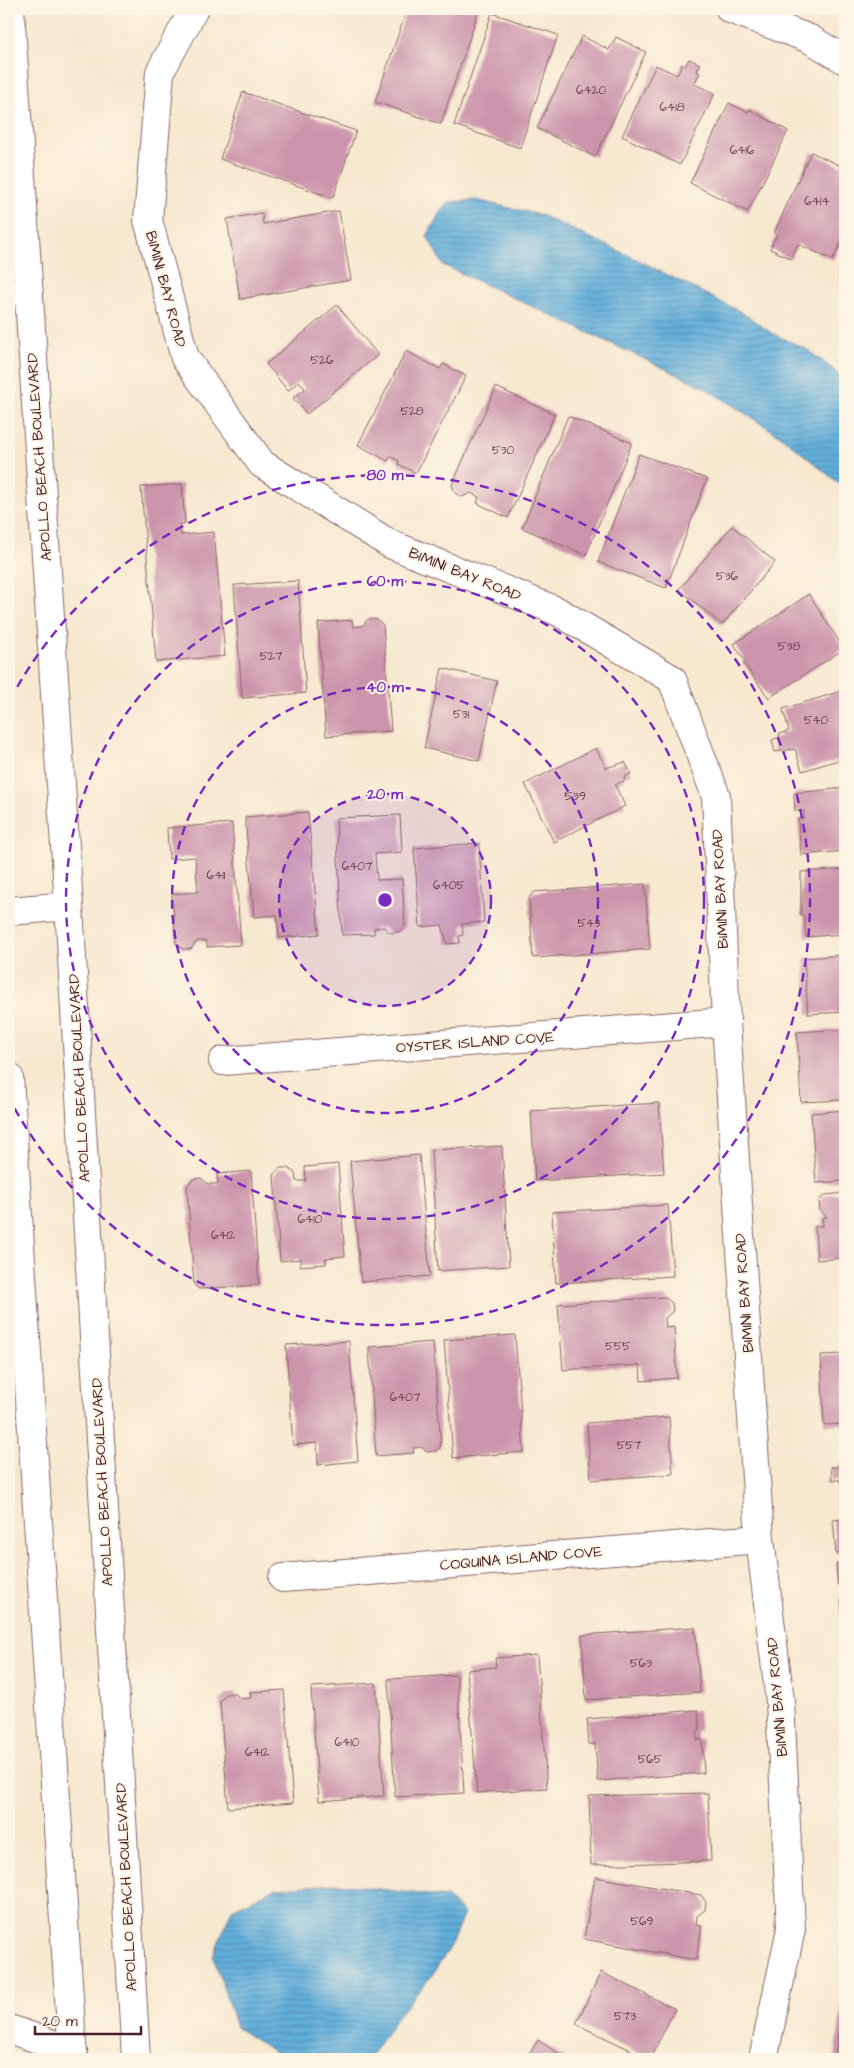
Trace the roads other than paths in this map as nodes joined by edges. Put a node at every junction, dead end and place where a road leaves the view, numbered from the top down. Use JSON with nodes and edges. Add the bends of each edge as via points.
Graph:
{"nodes":[{"id":1,"x":10,"y":9,"type":"edge"},
{"id":2,"x":194,"y":9,"type":"edge"},
{"id":3,"x":730,"y":9,"type":"edge"},
{"id":4,"x":10,"y":35,"type":"edge"},
{"id":5,"x":845,"y":60,"type":"edge"},
{"id":6,"x":14,"y":168,"type":"edge"},
{"id":7,"x":69,"y":906,"type":"junction"},
{"id":8,"x":9,"y":911,"type":"edge"},
{"id":9,"x":726,"y":1022,"type":"junction"},
{"id":10,"x":223,"y":1061,"type":"dead end"},
{"id":11,"x":9,"y":1077,"type":"edge"},
{"id":12,"x":760,"y":1539,"type":"junction"},
{"id":13,"x":282,"y":1578,"type":"dead end"},
{"id":14,"x":9,"y":2029,"type":"edge"},
{"id":15,"x":79,"y":2057,"type":"edge"},
{"id":16,"x":136,"y":2059,"type":"edge"},
{"id":17,"x":763,"y":2059,"type":"edge"}],
"edges":[{"from":1,"to":4,"type":"street","name":"APOLLO BEACH BOULEVARD"},
{"from":2,"to":9,"type":"street","name":"BIMINI BAY ROAD","via":[[160,72],[148,220],[185,358],[262,464],[390,544],[557,611],[672,680],[716,796]]},
{"from":3,"to":5,"type":"street","via":[[810,39]]},
{"from":4,"to":6,"type":"street","name":"APOLLO BEACH BOULEVARD"},
{"from":6,"to":7,"type":"street","name":"APOLLO BEACH BOULEVARD"},
{"from":7,"to":8,"type":"street"},
{"from":7,"to":16,"type":"street","name":"APOLLO BEACH BOULEVARD"},
{"from":9,"to":10,"type":"street","name":"OYSTER ISLAND COVE"},
{"from":9,"to":12,"type":"street","name":"BIMINI BAY ROAD"},
{"from":11,"to":15,"type":"street"},
{"from":12,"to":13,"type":"street","name":"COQUINA ISLAND COVE"},
{"from":12,"to":17,"type":"street","name":"BIMINI BAY ROAD","via":[[780,1701],[791,1929]]},
{"from":14,"to":15,"type":"street"}]}
